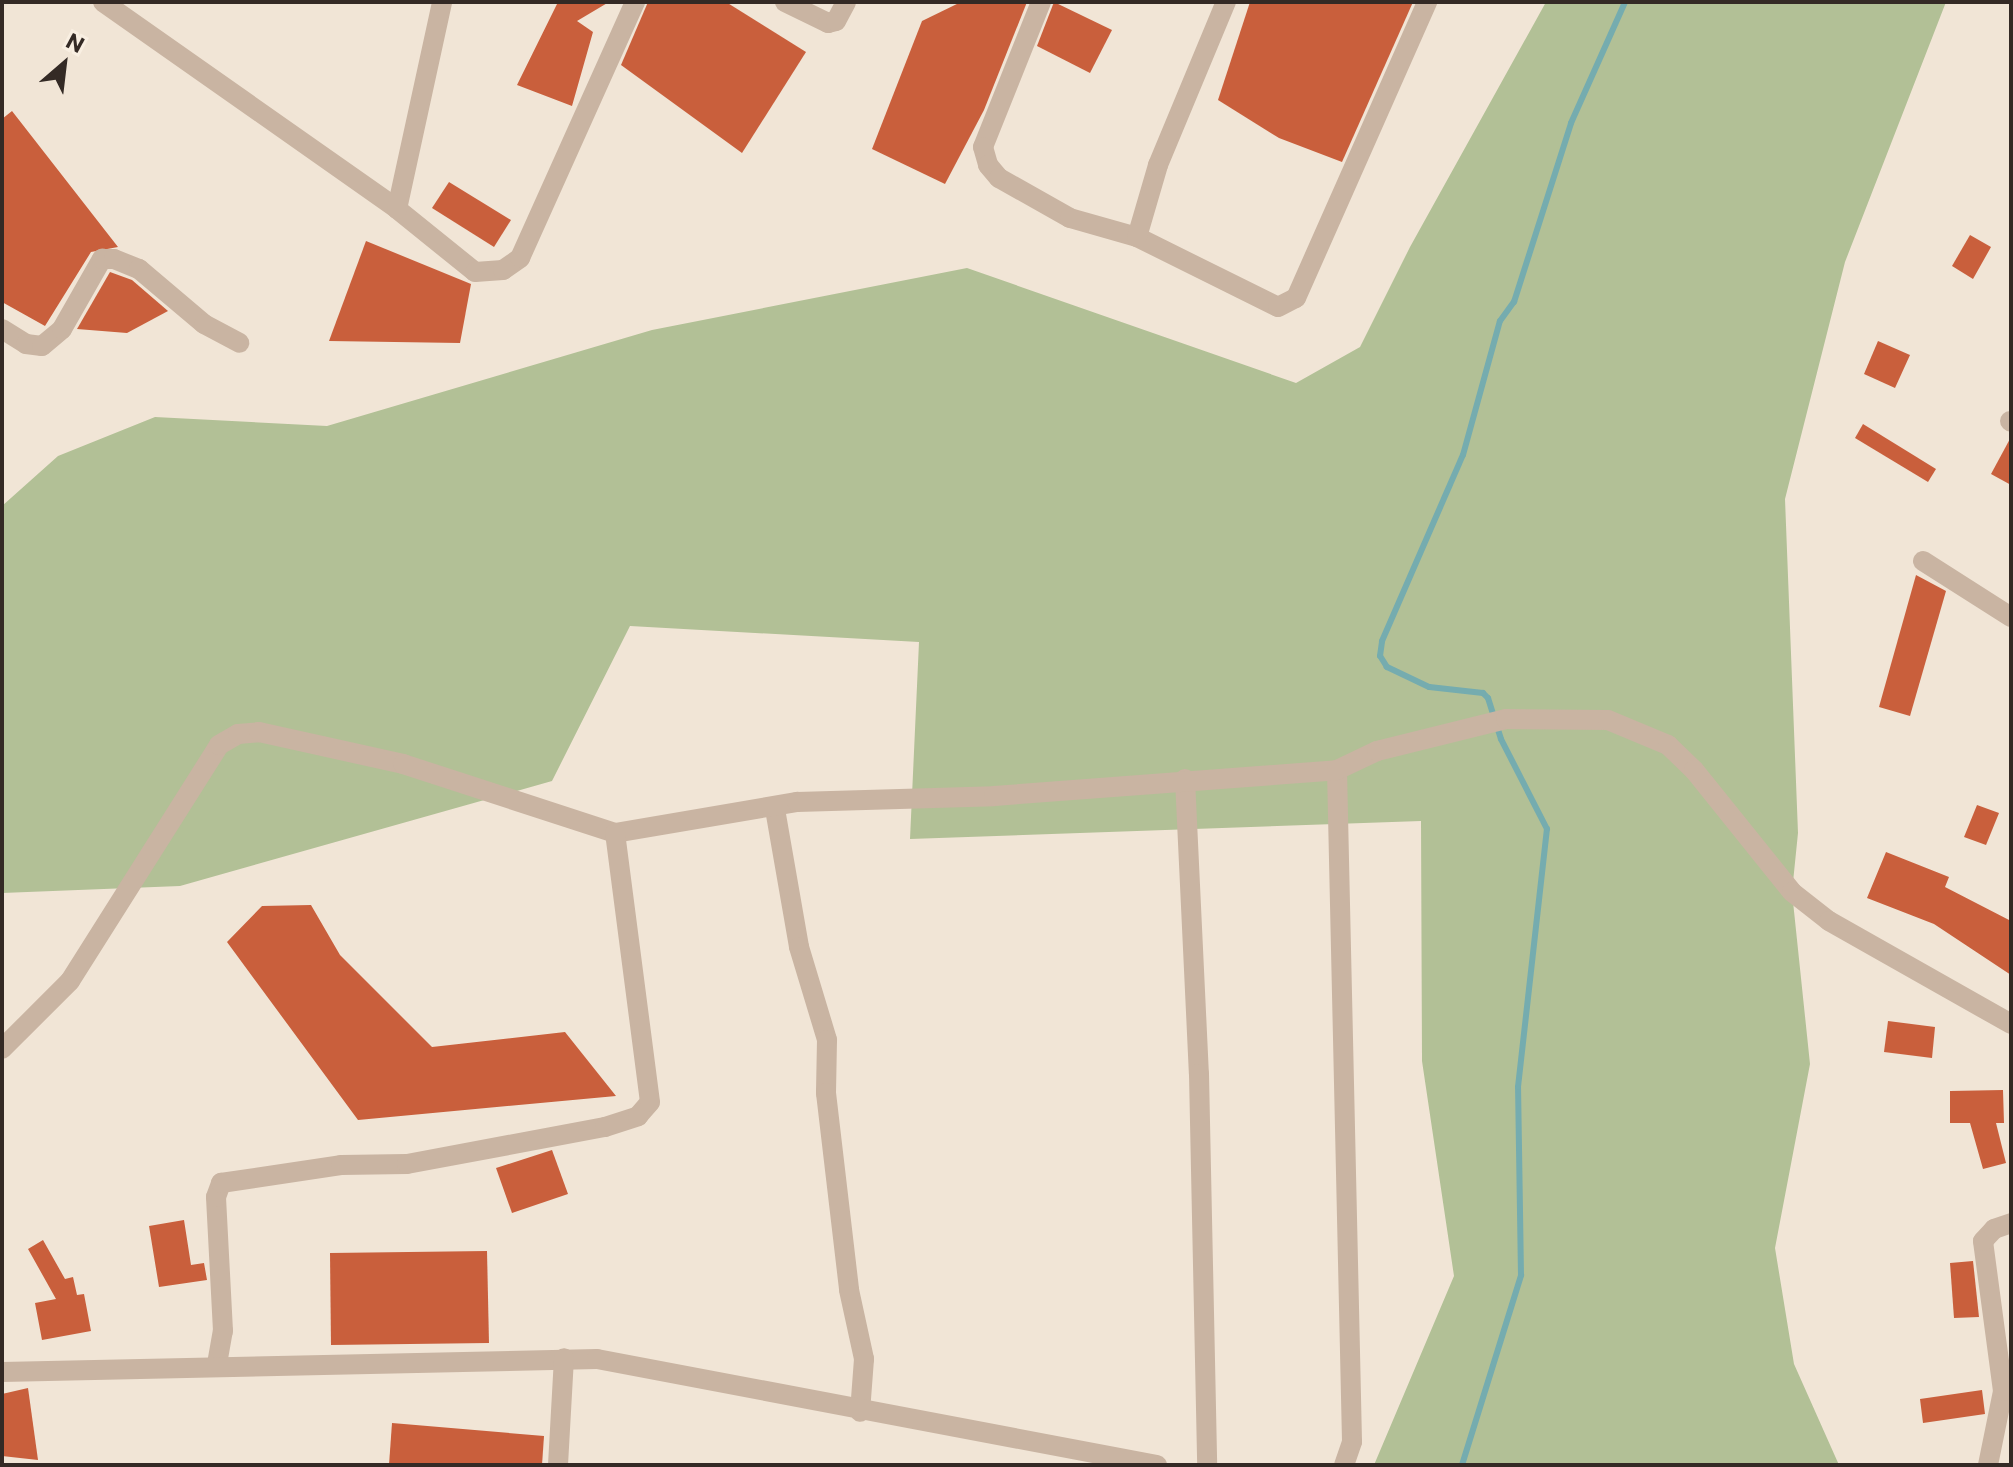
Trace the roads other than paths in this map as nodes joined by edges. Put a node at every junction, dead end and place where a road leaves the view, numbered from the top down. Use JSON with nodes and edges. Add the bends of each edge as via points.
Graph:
{"nodes":[{"id":1,"x":103,"y":2,"type":"edge"},
{"id":2,"x":442,"y":2,"type":"edge"},
{"id":3,"x":635,"y":2,"type":"edge"},
{"id":4,"x":785,"y":2,"type":"edge"},
{"id":5,"x":846,"y":2,"type":"edge"},
{"id":6,"x":1041,"y":2,"type":"edge"},
{"id":7,"x":1226,"y":2,"type":"edge"},
{"id":8,"x":1427,"y":2,"type":"edge"},
{"id":9,"x":397,"y":209,"type":"junction"},
{"id":10,"x":1137,"y":237,"type":"junction"},
{"id":11,"x":2,"y":329,"type":"edge"},
{"id":12,"x":239,"y":343,"type":"dead end"},
{"id":13,"x":1923,"y":561,"type":"dead end"},
{"id":14,"x":2011,"y":617,"type":"edge"},
{"id":15,"x":1337,"y":770,"type":"junction"},
{"id":16,"x":1185,"y":779,"type":"junction"},
{"id":17,"x":775,"y":809,"type":"junction"},
{"id":18,"x":615,"y":833,"type":"junction"},
{"id":19,"x":2011,"y":1024,"type":"edge"},
{"id":20,"x":2,"y":1049,"type":"edge"},
{"id":21,"x":2011,"y":1223,"type":"edge"},
{"id":22,"x":564,"y":1358,"type":"junction"},
{"id":23,"x":217,"y":1364,"type":"junction"},
{"id":24,"x":2,"y":1372,"type":"edge"},
{"id":25,"x":860,"y":1412,"type":"junction"},
{"id":26,"x":558,"y":1465,"type":"edge"},
{"id":27,"x":1157,"y":1465,"type":"edge"},
{"id":28,"x":1207,"y":1465,"type":"edge"},
{"id":29,"x":1344,"y":1465,"type":"edge"},
{"id":30,"x":1988,"y":1465,"type":"edge"}],
"edges":[{"from":1,"to":9,"type":"street"},
{"from":2,"to":9,"type":"street"},
{"from":3,"to":9,"type":"street","via":[[520,258],[503,270],[475,272]]},
{"from":4,"to":5,"type":"street","via":[[828,23],[836,21]]},
{"from":6,"to":10,"type":"street","via":[[983,147],[988,165],[999,178],[1070,218]]},
{"from":7,"to":10,"type":"street","via":[[1158,165]]},
{"from":8,"to":10,"type":"street","via":[[1296,298],[1288,305],[1278,307]]},
{"from":11,"to":12,"type":"street","via":[[26,344],[42,346],[62,329],[102,259],[114,259],[139,269],[204,324]]},
{"from":13,"to":14,"type":"street"},
{"from":15,"to":16,"type":"street"},
{"from":15,"to":19,"type":"street","via":[[1377,751],[1506,719],[1608,720],[1638,730],[1668,745],[1694,770],[1792,892],[1829,921]]},
{"from":15,"to":29,"type":"street","via":[[1352,1442]]},
{"from":16,"to":17,"type":"street","via":[[994,796],[819,800]]},
{"from":16,"to":28,"type":"street","via":[[1199,1074]]},
{"from":17,"to":18,"type":"street"},
{"from":17,"to":25,"type":"street","via":[[799,947],[827,1040],[826,1093],[845,1260],[864,1359]]},
{"from":18,"to":20,"type":"street","via":[[403,764],[259,732],[238,734],[219,745],[70,981]]},
{"from":18,"to":23,"type":"street","via":[[650,1102],[638,1116],[605,1127],[407,1164],[341,1165],[221,1183],[216,1197],[223,1331]]},
{"from":21,"to":30,"type":"street","via":[[1994,1229],[1983,1241],[2003,1391]]},
{"from":22,"to":23,"type":"street"},
{"from":22,"to":25,"type":"street","via":[[688,1373]]},
{"from":22,"to":26,"type":"street"},
{"from":23,"to":24,"type":"street"},
{"from":25,"to":27,"type":"street"}]}
